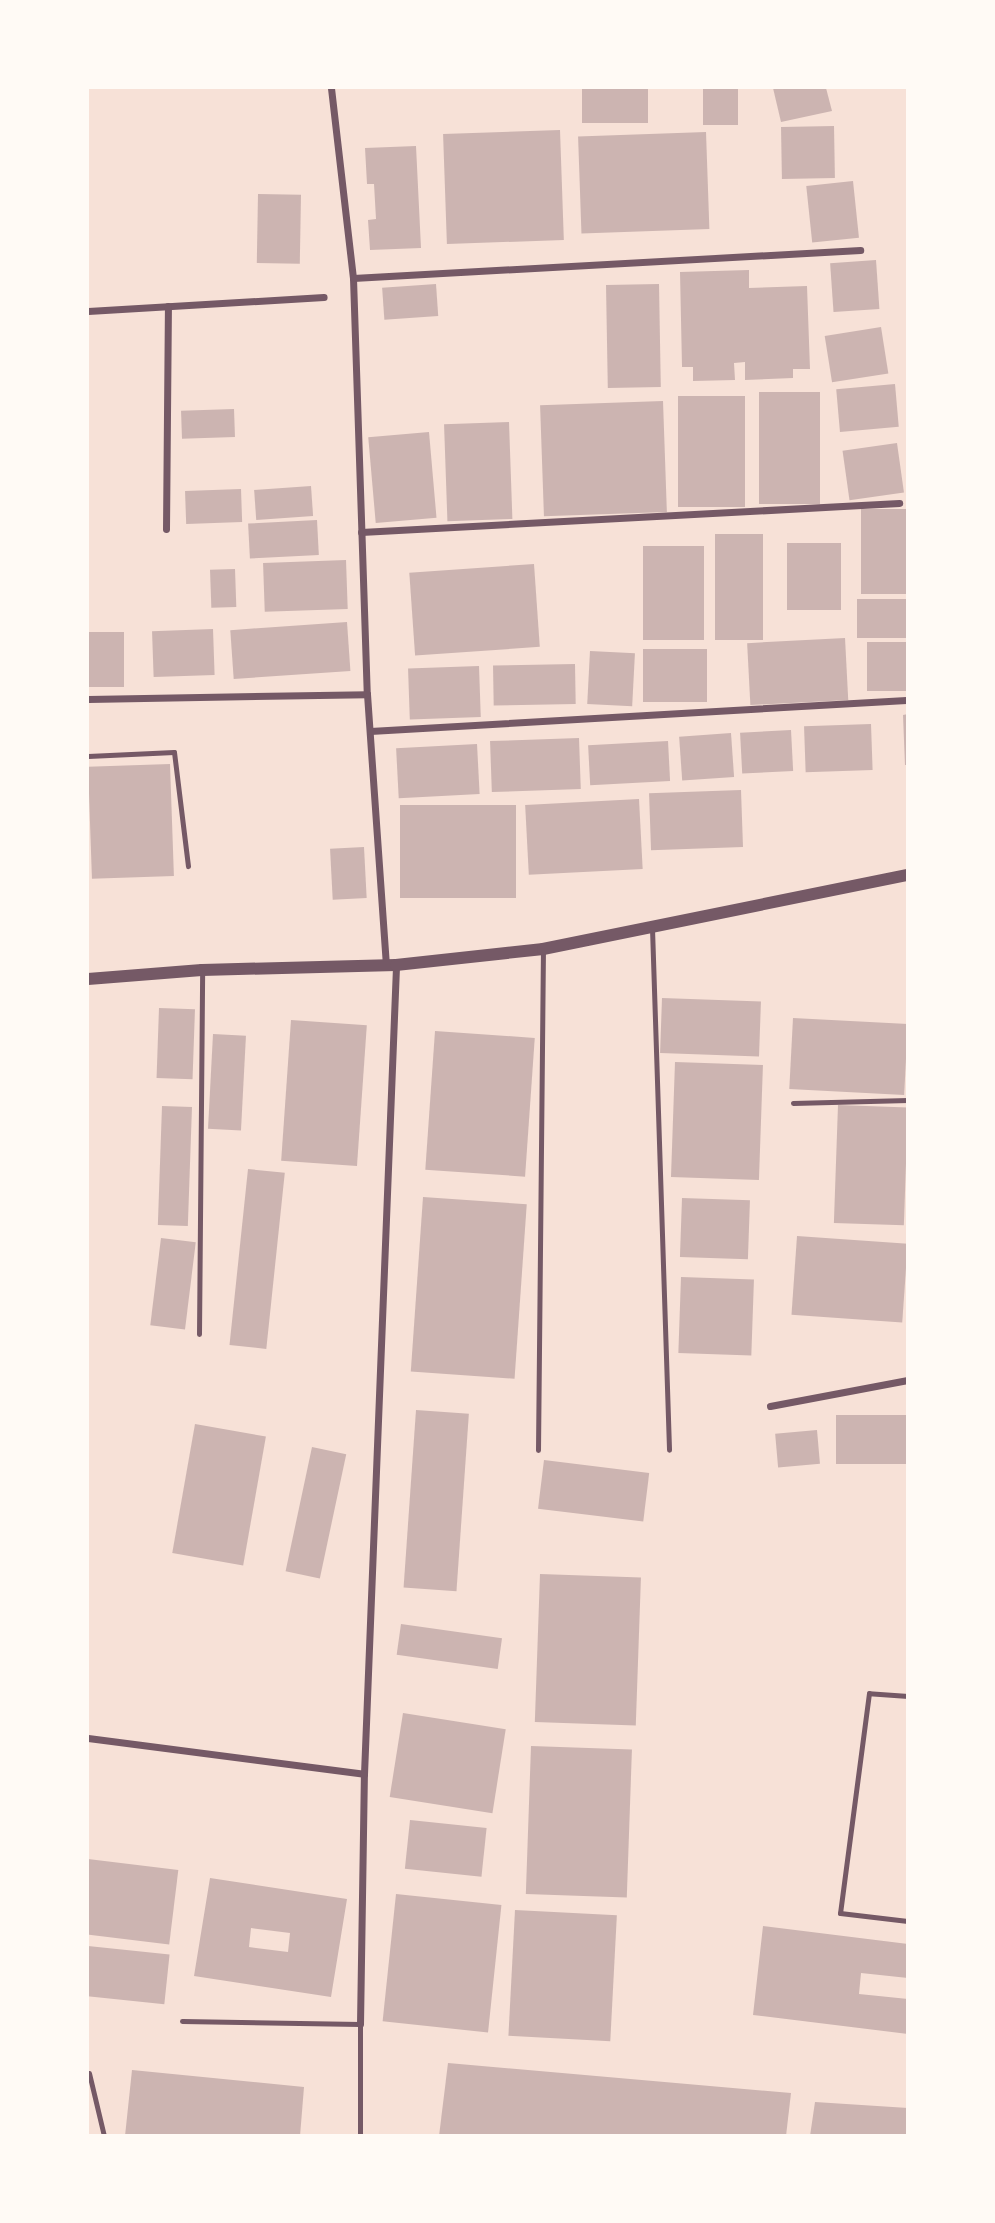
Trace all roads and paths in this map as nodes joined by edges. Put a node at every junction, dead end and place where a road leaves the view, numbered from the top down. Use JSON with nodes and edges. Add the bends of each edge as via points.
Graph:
{"nodes":[{"id":1,"x":331,"y":88,"type":"edge"},
{"id":2,"x":860,"y":250,"type":"dead end"},
{"id":3,"x":353,"y":278,"type":"junction"},
{"id":4,"x":324,"y":297,"type":"dead end"},
{"id":5,"x":168,"y":306,"type":"junction"},
{"id":6,"x":88,"y":311,"type":"edge"},
{"id":7,"x":899,"y":503,"type":"dead end"},
{"id":8,"x":166,"y":529,"type":"dead end"},
{"id":9,"x":361,"y":532,"type":"junction"},
{"id":10,"x":367,"y":694,"type":"junction"},
{"id":11,"x":88,"y":699,"type":"edge"},
{"id":12,"x":906,"y":700,"type":"edge"},
{"id":13,"x":370,"y":731,"type":"junction"},
{"id":14,"x":88,"y":757,"type":"edge"},
{"id":15,"x":188,"y":866,"type":"dead end"},
{"id":16,"x":908,"y":875,"type":"edge"},
{"id":17,"x":652,"y":928,"type":"junction"},
{"id":18,"x":543,"y":949,"type":"junction"},
{"id":19,"x":391,"y":965,"type":"junction"},
{"id":20,"x":202,"y":970,"type":"junction"},
{"id":21,"x":88,"y":979,"type":"edge"},
{"id":22,"x":908,"y":1100,"type":"edge"},
{"id":23,"x":793,"y":1103,"type":"dead end"},
{"id":24,"x":199,"y":1334,"type":"dead end"},
{"id":25,"x":908,"y":1380,"type":"edge"},
{"id":26,"x":770,"y":1406,"type":"dead end"},
{"id":27,"x":538,"y":1450,"type":"dead end"},
{"id":28,"x":669,"y":1450,"type":"dead end"},
{"id":29,"x":908,"y":1696,"type":"edge"},
{"id":30,"x":88,"y":1738,"type":"edge"},
{"id":31,"x":364,"y":1774,"type":"junction"},
{"id":32,"x":908,"y":1921,"type":"edge"},
{"id":33,"x":182,"y":2021,"type":"dead end"},
{"id":34,"x":360,"y":2024,"type":"junction"},
{"id":35,"x":89,"y":2073,"type":"dead end"},
{"id":36,"x":104,"y":2136,"type":"edge"},
{"id":37,"x":360,"y":2136,"type":"edge"}],
"edges":[{"from":1,"to":3,"type":"street"},
{"from":2,"to":3,"type":"street"},
{"from":3,"to":9,"type":"street"},
{"from":4,"to":5,"type":"street"},
{"from":5,"to":6,"type":"street"},
{"from":5,"to":8,"type":"street"},
{"from":7,"to":9,"type":"street"},
{"from":9,"to":10,"type":"street"},
{"from":10,"to":11,"type":"street"},
{"from":10,"to":13,"type":"street"},
{"from":12,"to":13,"type":"street"},
{"from":13,"to":19,"type":"street"},
{"from":14,"to":15,"type":"lane","via":[[174,752]]},
{"from":16,"to":17,"type":"street"},
{"from":17,"to":18,"type":"street"},
{"from":17,"to":28,"type":"lane"},
{"from":18,"to":19,"type":"street"},
{"from":18,"to":27,"type":"lane"},
{"from":19,"to":20,"type":"street"},
{"from":19,"to":31,"type":"street"},
{"from":20,"to":21,"type":"street"},
{"from":20,"to":24,"type":"lane"},
{"from":22,"to":23,"type":"lane"},
{"from":25,"to":26,"type":"street"},
{"from":29,"to":32,"type":"lane","via":[[869,1693],[839,1913]]},
{"from":30,"to":31,"type":"street"},
{"from":31,"to":34,"type":"street"},
{"from":33,"to":34,"type":"lane"},
{"from":34,"to":37,"type":"lane"},
{"from":35,"to":36,"type":"lane"}]}
